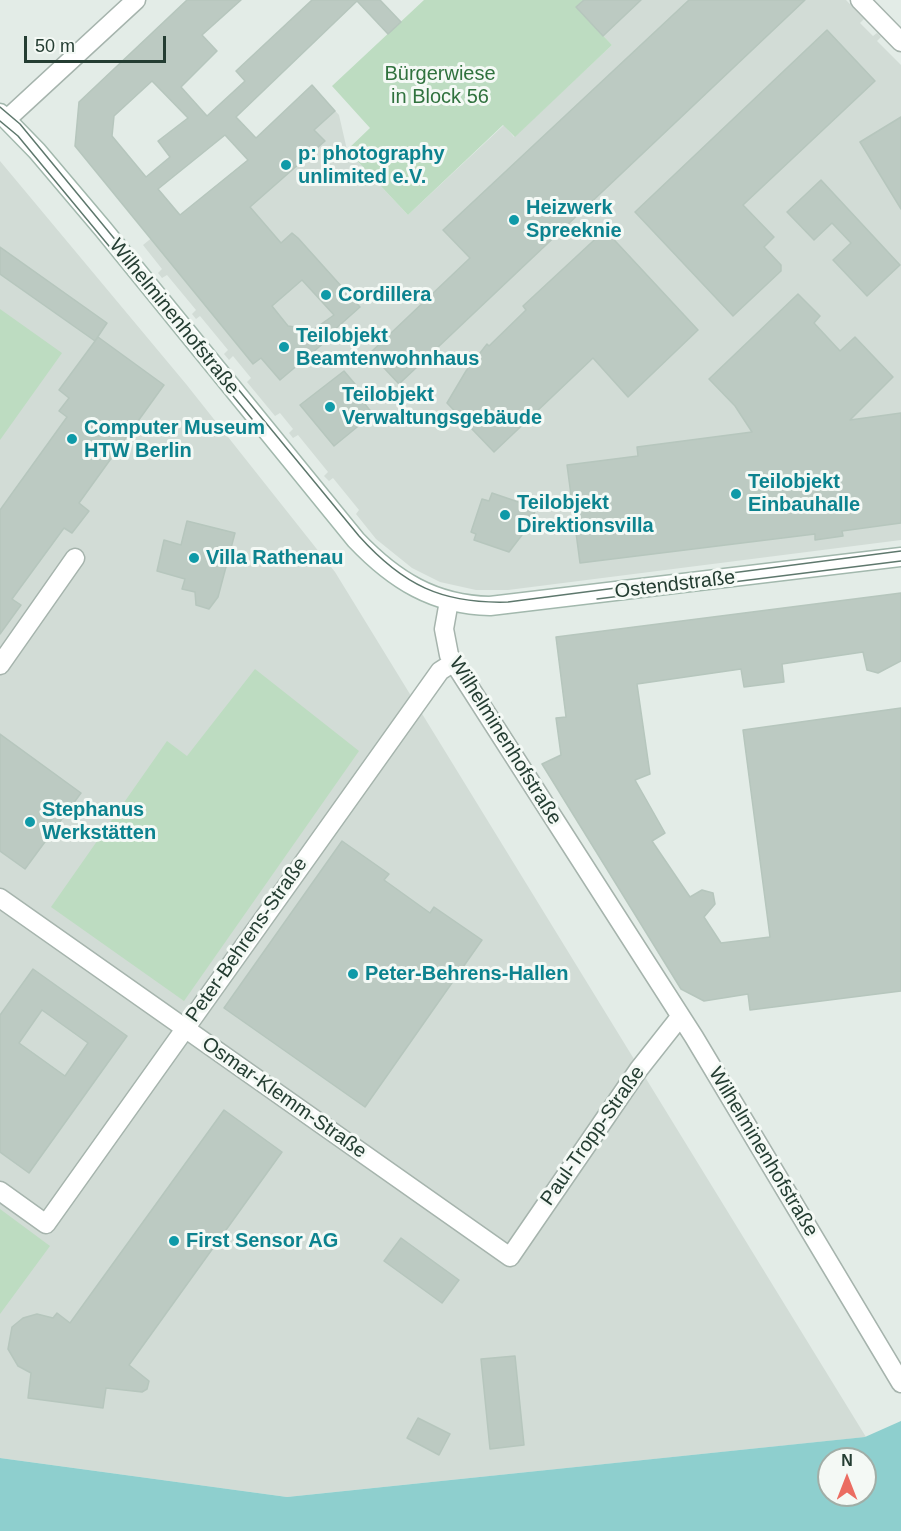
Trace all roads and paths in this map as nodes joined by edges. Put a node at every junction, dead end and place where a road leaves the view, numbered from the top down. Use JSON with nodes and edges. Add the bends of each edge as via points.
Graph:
{"nodes":[{"id":1,"x":136,"y":0,"type":"edge"},
{"id":2,"x":860,"y":0,"type":"edge"},
{"id":3,"x":901,"y":42,"type":"edge"},
{"id":4,"x":4,"y":116,"type":"edge"},
{"id":5,"x":901,"y":557,"type":"edge"},
{"id":6,"x":75,"y":558,"type":"dead end"},
{"id":7,"x":448,"y":601,"type":"junction"},
{"id":8,"x":454,"y":662,"type":"junction"},
{"id":9,"x":0,"y":665,"type":"edge"},
{"id":10,"x":0,"y":898,"type":"edge"},
{"id":11,"x":681,"y":1017,"type":"junction"},
{"id":12,"x":185,"y":1029,"type":"junction"},
{"id":13,"x":0,"y":1191,"type":"edge"},
{"id":14,"x":510,"y":1257,"type":"joint"},
{"id":15,"x":901,"y":1383,"type":"edge"}],
"edges":[{"from":1,"to":4,"type":"street"},
{"from":2,"to":3,"type":"street"},
{"from":4,"to":7,"type":"street","name":"Wilhelminenhofstraße","via":[[103,229],[356,540],[400,580]]},
{"from":5,"to":7,"type":"street","name":"Ostendstraße","via":[[530,603],[477,606]]},
{"from":6,"to":9,"type":"street"},
{"from":7,"to":8,"type":"street","name":"Wilhelminenhofstraße","via":[[444,640]]},
{"from":8,"to":11,"type":"street","name":"Wilhelminenhofstraße"},
{"from":8,"to":12,"type":"street","name":"Peter-Behrens-Straße","via":[[440,671]]},
{"from":10,"to":12,"type":"street","name":"Osmar-Klemm-Straße"},
{"from":11,"to":14,"type":"street","name":"Paul-Tropp-Straße","via":[[639,1069]]},
{"from":11,"to":15,"type":"street","name":"Wilhelminenhofstraße"},
{"from":12,"to":13,"type":"street","name":"Peter-Behrens-Straße","via":[[46,1224]]},
{"from":12,"to":14,"type":"street","name":"Osmar-Klemm-Straße"}]}
